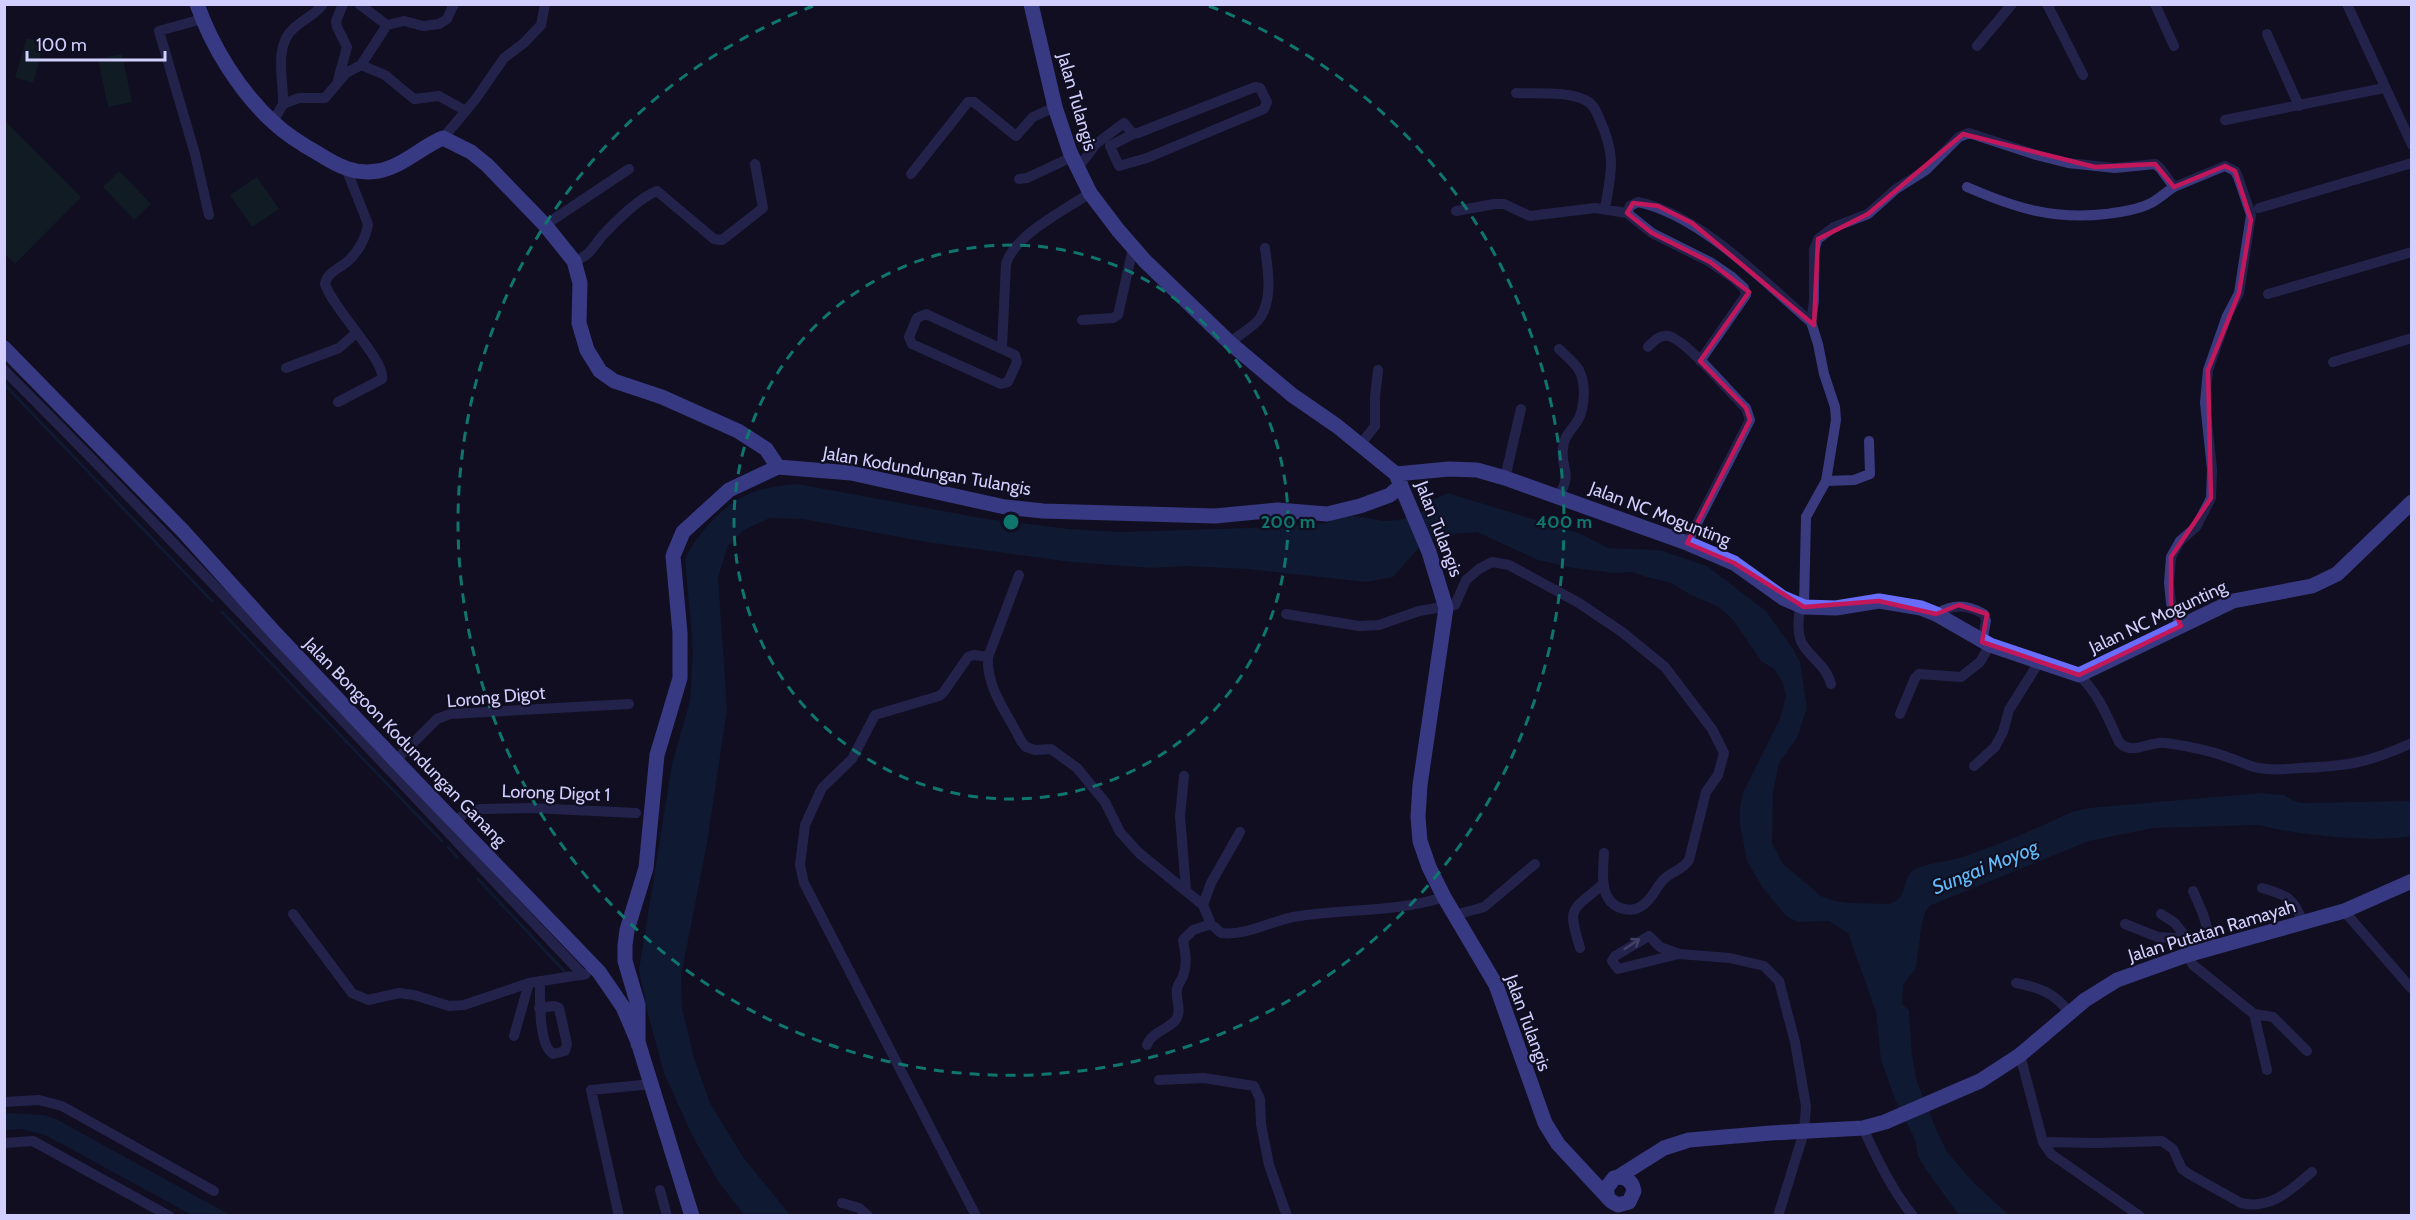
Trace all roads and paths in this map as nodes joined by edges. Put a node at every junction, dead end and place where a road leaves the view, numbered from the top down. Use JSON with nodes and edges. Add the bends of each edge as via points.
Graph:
{"nodes":[{"id":1,"x":323,"y":4,"type":"edge"},
{"id":2,"x":343,"y":4,"type":"edge"},
{"id":3,"x":359,"y":4,"type":"edge"},
{"id":4,"x":454,"y":4,"type":"edge"},
{"id":5,"x":544,"y":4,"type":"edge"},
{"id":6,"x":1031,"y":4,"type":"edge"},
{"id":7,"x":2012,"y":4,"type":"edge"},
{"id":8,"x":2046,"y":4,"type":"edge"},
{"id":9,"x":2155,"y":4,"type":"edge"},
{"id":10,"x":2348,"y":4,"type":"edge"},
{"id":11,"x":199,"y":12,"type":"edge"},
{"id":12,"x":387,"y":25,"type":"junction"},
{"id":13,"x":2267,"y":34,"type":"dead end"},
{"id":14,"x":1977,"y":46,"type":"dead end"},
{"id":15,"x":2174,"y":46,"type":"dead end"},
{"id":16,"x":361,"y":65,"type":"junction"},
{"id":17,"x":2083,"y":75,"type":"dead end"},
{"id":18,"x":338,"y":82,"type":"junction"},
{"id":19,"x":2384,"y":88,"type":"junction"},
{"id":20,"x":1516,"y":93,"type":"dead end"},
{"id":21,"x":283,"y":104,"type":"junction"},
{"id":22,"x":2299,"y":106,"type":"junction"},
{"id":23,"x":1055,"y":107,"type":"junction"},
{"id":24,"x":466,"y":111,"type":"junction"},
{"id":25,"x":2225,"y":120,"type":"dead end"},
{"id":26,"x":273,"y":122,"type":"junction"},
{"id":27,"x":1133,"y":134,"type":"junction"},
{"id":28,"x":446,"y":135,"type":"junction"},
{"id":29,"x":1096,"y":144,"type":"junction"},
{"id":30,"x":2412,"y":145,"type":"edge"},
{"id":31,"x":1073,"y":159,"type":"junction"},
{"id":32,"x":2412,"y":163,"type":"edge"},
{"id":33,"x":755,"y":164,"type":"dead end"},
{"id":34,"x":629,"y":169,"type":"dead end"},
{"id":35,"x":348,"y":171,"type":"junction"},
{"id":36,"x":911,"y":174,"type":"dead end"},
{"id":37,"x":1019,"y":178,"type":"dead end"},
{"id":38,"x":1967,"y":186,"type":"dead end"},
{"id":39,"x":2174,"y":187,"type":"junction"},
{"id":40,"x":1090,"y":193,"type":"junction"},
{"id":41,"x":1605,"y":208,"type":"junction"},
{"id":42,"x":2259,"y":208,"type":"dead end"},
{"id":43,"x":1456,"y":211,"type":"dead end"},
{"id":44,"x":1627,"y":213,"type":"junction"},
{"id":45,"x":208,"y":215,"type":"dead end"},
{"id":46,"x":551,"y":221,"type":"junction"},
{"id":47,"x":1133,"y":248,"type":"junction"},
{"id":48,"x":1265,"y":248,"type":"dead end"},
{"id":49,"x":2412,"y":252,"type":"edge"},
{"id":50,"x":582,"y":258,"type":"junction"},
{"id":51,"x":2268,"y":294,"type":"dead end"},
{"id":52,"x":1082,"y":320,"type":"dead end"},
{"id":53,"x":1810,"y":322,"type":"junction"},
{"id":54,"x":356,"y":333,"type":"junction"},
{"id":55,"x":2412,"y":338,"type":"edge"},
{"id":56,"x":1230,"y":343,"type":"junction"},
{"id":57,"x":1648,"y":347,"type":"dead end"},
{"id":58,"x":4,"y":348,"type":"edge"},
{"id":59,"x":1002,"y":348,"type":"junction"},
{"id":60,"x":1559,"y":349,"type":"dead end"},
{"id":61,"x":1700,"y":361,"type":"junction"},
{"id":62,"x":2333,"y":362,"type":"dead end"},
{"id":63,"x":286,"y":368,"type":"dead end"},
{"id":64,"x":4,"y":370,"type":"edge"},
{"id":65,"x":1378,"y":370,"type":"dead end"},
{"id":66,"x":338,"y":402,"type":"dead end"},
{"id":67,"x":1521,"y":409,"type":"dead end"},
{"id":68,"x":1869,"y":441,"type":"dead end"},
{"id":69,"x":1360,"y":445,"type":"junction"},
{"id":70,"x":778,"y":467,"type":"junction"},
{"id":71,"x":1505,"y":478,"type":"junction"},
{"id":72,"x":1399,"y":479,"type":"junction"},
{"id":73,"x":1826,"y":481,"type":"junction"},
{"id":74,"x":1558,"y":496,"type":"junction"},
{"id":75,"x":2412,"y":502,"type":"edge"},
{"id":76,"x":1687,"y":543,"type":"junction"},
{"id":77,"x":1019,"y":575,"type":"dead end"},
{"id":78,"x":1802,"y":607,"type":"junction"},
{"id":79,"x":1446,"y":608,"type":"junction"},
{"id":80,"x":1286,"y":614,"type":"dead end"},
{"id":81,"x":1936,"y":614,"type":"junction"},
{"id":82,"x":2181,"y":626,"type":"junction"},
{"id":83,"x":1986,"y":644,"type":"junction"},
{"id":84,"x":988,"y":657,"type":"junction"},
{"id":85,"x":2039,"y":662,"type":"junction"},
{"id":86,"x":2079,"y":675,"type":"junction"},
{"id":87,"x":1831,"y":684,"type":"dead end"},
{"id":88,"x":628,"y":705,"type":"dead end"},
{"id":89,"x":1900,"y":714,"type":"dead end"},
{"id":90,"x":365,"y":737,"type":"junction"},
{"id":91,"x":2412,"y":743,"type":"edge"},
{"id":92,"x":391,"y":765,"type":"junction"},
{"id":93,"x":1974,"y":765,"type":"dead end"},
{"id":94,"x":1184,"y":776,"type":"dead end"},
{"id":95,"x":636,"y":813,"type":"dead end"},
{"id":96,"x":450,"y":826,"type":"junction"},
{"id":97,"x":1240,"y":832,"type":"dead end"},
{"id":98,"x":1604,"y":853,"type":"dead end"},
{"id":99,"x":1535,"y":864,"type":"dead end"},
{"id":100,"x":2412,"y":881,"type":"edge"},
{"id":101,"x":1603,"y":884,"type":"junction"},
{"id":102,"x":2262,"y":888,"type":"dead end"},
{"id":103,"x":1186,"y":890,"type":"junction"},
{"id":104,"x":2193,"y":891,"type":"dead end"},
{"id":105,"x":1444,"y":897,"type":"junction"},
{"id":106,"x":1203,"y":905,"type":"junction"},
{"id":107,"x":2344,"y":911,"type":"junction"},
{"id":108,"x":293,"y":915,"type":"dead end"},
{"id":109,"x":1455,"y":915,"type":"junction"},
{"id":110,"x":2161,"y":915,"type":"dead end"},
{"id":111,"x":2303,"y":923,"type":"junction"},
{"id":112,"x":1211,"y":924,"type":"junction"},
{"id":113,"x":2124,"y":924,"type":"dead end"},
{"id":114,"x":2187,"y":939,"type":"junction"},
{"id":115,"x":1660,"y":947,"type":"junction"},
{"id":116,"x":1580,"y":948,"type":"dead end"},
{"id":117,"x":2212,"y":948,"type":"junction"},
{"id":118,"x":1679,"y":954,"type":"junction"},
{"id":119,"x":2192,"y":954,"type":"junction"},
{"id":120,"x":1658,"y":959,"type":"junction"},
{"id":121,"x":625,"y":961,"type":"junction"},
{"id":122,"x":599,"y":972,"type":"junction"},
{"id":123,"x":583,"y":975,"type":"junction"},
{"id":124,"x":535,"y":982,"type":"junction"},
{"id":125,"x":2016,"y":983,"type":"dead end"},
{"id":126,"x":2411,"y":988,"type":"edge"},
{"id":127,"x":539,"y":1008,"type":"dead end"},
{"id":128,"x":2069,"y":1013,"type":"junction"},
{"id":129,"x":2254,"y":1014,"type":"junction"},
{"id":130,"x":514,"y":1036,"type":"dead end"},
{"id":131,"x":638,"y":1044,"type":"junction"},
{"id":132,"x":1147,"y":1045,"type":"dead end"},
{"id":133,"x":2307,"y":1051,"type":"dead end"},
{"id":134,"x":2020,"y":1055,"type":"junction"},
{"id":135,"x":2266,"y":1070,"type":"dead end"},
{"id":136,"x":1158,"y":1080,"type":"dead end"},
{"id":137,"x":652,"y":1084,"type":"junction"},
{"id":138,"x":4,"y":1101,"type":"edge"},
{"id":139,"x":1863,"y":1128,"type":"junction"},
{"id":140,"x":1804,"y":1132,"type":"junction"},
{"id":141,"x":2043,"y":1142,"type":"junction"},
{"id":142,"x":4,"y":1143,"type":"edge"},
{"id":143,"x":1664,"y":1148,"type":"junction"},
{"id":144,"x":1583,"y":1169,"type":"junction"},
{"id":145,"x":2312,"y":1172,"type":"dead end"},
{"id":146,"x":1616,"y":1177,"type":"junction"},
{"id":147,"x":1633,"y":1186,"type":"junction"},
{"id":148,"x":660,"y":1190,"type":"dead end"},
{"id":149,"x":214,"y":1191,"type":"dead end"},
{"id":150,"x":842,"y":1203,"type":"dead end"},
{"id":151,"x":1616,"y":1207,"type":"edge"},
{"id":152,"x":169,"y":1215,"type":"edge"},
{"id":153,"x":619,"y":1215,"type":"edge"},
{"id":154,"x":667,"y":1215,"type":"edge"},
{"id":155,"x":692,"y":1215,"type":"edge"},
{"id":156,"x":868,"y":1215,"type":"edge"},
{"id":157,"x":976,"y":1215,"type":"edge"},
{"id":158,"x":1287,"y":1215,"type":"edge"},
{"id":159,"x":1778,"y":1215,"type":"edge"},
{"id":160,"x":1913,"y":1215,"type":"edge"},
{"id":161,"x":2140,"y":1215,"type":"edge"}],
"edges":[{"from":1,"to":21,"type":"street","via":[[310,19],[295,27],[284,42]]},
{"from":2,"to":18,"type":"street","via":[[336,21],[347,46]]},
{"from":3,"to":12,"type":"street"},
{"from":4,"to":12,"type":"street","via":[[447,20],[439,24],[423,26],[404,21]]},
{"from":5,"to":24,"type":"street","via":[[541,25],[504,58]]},
{"from":6,"to":23,"type":"street","name":"Jalan Tulangis"},
{"from":7,"to":14,"type":"street"},
{"from":8,"to":17,"type":"street"},
{"from":9,"to":15,"type":"street"},
{"from":10,"to":19,"type":"street"},
{"from":11,"to":26,"type":"street","via":[[222,56]]},
{"from":11,"to":45,"type":"street","via":[[159,31],[195,154]]},
{"from":12,"to":16,"type":"street"},
{"from":13,"to":22,"type":"street"},
{"from":16,"to":18,"type":"street"},
{"from":16,"to":24,"type":"street","via":[[385,75],[414,99],[439,96]]},
{"from":18,"to":21,"type":"street","via":[[325,98],[299,98]]},
{"from":19,"to":22,"type":"street"},
{"from":19,"to":30,"type":"street"},
{"from":20,"to":41,"type":"street","via":[[1566,95],[1592,105],[1611,150]]},
{"from":21,"to":26,"type":"street"},
{"from":22,"to":25,"type":"street"},
{"from":23,"to":31,"type":"street","name":"Jalan Tulangis"},
{"from":23,"to":36,"type":"street","via":[[1033,117],[1016,136],[974,102],[968,102]]},
{"from":24,"to":28,"type":"street"},
{"from":26,"to":35,"type":"street"},
{"from":27,"to":27,"type":"street","via":[[1256,87],[1267,102],[1264,109],[1119,166],[1110,146]]},
{"from":27,"to":29,"type":"street","via":[[1124,123]]},
{"from":28,"to":35,"type":"street","via":[[386,170]]},
{"from":28,"to":46,"type":"street"},
{"from":29,"to":31,"type":"street"},
{"from":29,"to":31,"type":"street"},
{"from":31,"to":37,"type":"street"},
{"from":31,"to":40,"type":"street","name":"Jalan Tulangis"},
{"from":32,"to":42,"type":"street"},
{"from":33,"to":50,"type":"street","via":[[764,208],[722,240],[714,239],[657,191],[627,212]]},
{"from":34,"to":46,"type":"street"},
{"from":35,"to":54,"type":"street","via":[[367,230],[362,244],[327,276],[325,285]]},
{"from":38,"to":39,"type":"street","via":[[2034,212],[2065,216],[2122,212],[2152,203]]},
{"from":39,"to":53,"type":"street","via":[[2155,164],[2086,166],[2036,155],[1972,133],[1963,134],[1926,170],[1868,214],[1834,227],[1818,239]]},
{"from":39,"to":82,"type":"street","via":[[2225,166],[2235,171],[2251,215],[2239,293],[2215,348],[2206,383],[2211,498],[2196,527],[2180,541],[2171,557],[2171,603]]},
{"from":40,"to":47,"type":"street","name":"Jalan Tulangis"},
{"from":40,"to":59,"type":"street","via":[[1025,237],[1009,254]]},
{"from":41,"to":43,"type":"street","via":[[1530,216],[1504,204]]},
{"from":41,"to":44,"type":"street"},
{"from":44,"to":53,"type":"street","via":[[1629,206],[1638,202],[1658,206],[1692,223]]},
{"from":44,"to":61,"type":"street","via":[[1652,233],[1710,262],[1746,290]]},
{"from":46,"to":50,"type":"street"},
{"from":47,"to":52,"type":"street","via":[[1118,315]]},
{"from":47,"to":56,"type":"street","name":"Jalan Tulangis"},
{"from":48,"to":56,"type":"street","via":[[1268,291],[1260,317]]},
{"from":49,"to":51,"type":"street"},
{"from":50,"to":70,"type":"street","via":[[579,323],[587,350],[600,371],[614,381],[672,401],[738,431],[766,449]]},
{"from":53,"to":73,"type":"street","via":[[1835,407]]},
{"from":54,"to":63,"type":"street","via":[[339,348]]},
{"from":54,"to":66,"type":"street","via":[[381,368],[382,379]]},
{"from":55,"to":62,"type":"street"},
{"from":56,"to":69,"type":"street","name":"Jalan Tulangis"},
{"from":57,"to":61,"type":"street","via":[[1670,336]]},
{"from":58,"to":90,"type":"street","name":"Jalan Bongoon Kodundungan Ganang","via":[[183,531]]},
{"from":59,"to":59,"type":"street","via":[[926,314],[917,318],[909,337],[912,344],[1004,384],[1017,362],[1015,355]]},
{"from":60,"to":74,"type":"street","via":[[1580,373],[1583,407],[1565,436],[1562,450],[1568,477]]},
{"from":61,"to":76,"type":"street","via":[[1746,408],[1750,420]]},
{"from":64,"to":90,"type":"street"},
{"from":65,"to":69,"type":"street","via":[[1376,426]]},
{"from":67,"to":71,"type":"street"},
{"from":68,"to":73,"type":"street","via":[[1870,474],[1854,480]]},
{"from":69,"to":72,"type":"street","name":"Jalan Tulangis"},
{"from":70,"to":72,"type":"street","name":"Jalan Kodundungan Tulangis","via":[[851,473],[1005,507],[1102,514],[1215,516],[1277,510],[1327,514],[1390,495]]},
{"from":70,"to":121,"type":"street","name":"Jalan Kodundungan Tulangis","via":[[723,495],[683,532],[675,548],[680,678],[657,755],[646,868],[627,930]]},
{"from":71,"to":72,"type":"street","name":"Jalan NC Mogunting","via":[[1477,470],[1449,469]]},
{"from":71,"to":74,"type":"street","name":"Jalan NC Mogunting"},
{"from":72,"to":79,"type":"street","name":"Jalan Tulangis","via":[[1429,552]]},
{"from":73,"to":78,"type":"street","via":[[1806,517]]},
{"from":74,"to":76,"type":"street","name":"Jalan NC Mogunting"},
{"from":75,"to":82,"type":"street","name":"Jalan NC Mogunting","via":[[2337,574],[2312,586],[2233,601]]},
{"from":76,"to":78,"type":"street","name":"Jalan NC Mogunting","via":[[1734,563]]},
{"from":77,"to":84,"type":"street"},
{"from":78,"to":81,"type":"street","name":"Jalan NC Mogunting","via":[[1836,608],[1879,601]]},
{"from":78,"to":87,"type":"street","via":[[1798,626],[1802,644],[1829,676]]},
{"from":79,"to":80,"type":"street","via":[[1419,611],[1366,627]]},
{"from":79,"to":101,"type":"street","via":[[1455,605],[1466,580],[1479,568],[1492,562],[1509,566],[1579,603],[1622,632],[1665,667],[1712,729],[1724,753],[1718,775],[1706,792],[1689,860],[1669,874],[1638,908],[1618,907],[1607,897]]},
{"from":79,"to":105,"type":"street","name":"Jalan Tulangis","via":[[1418,817],[1420,841]]},
{"from":81,"to":83,"type":"street","name":"Jalan NC Mogunting"},
{"from":81,"to":83,"type":"street","via":[[1959,605],[1981,612],[1986,621]]},
{"from":82,"to":86,"type":"street","name":"Jalan NC Mogunting"},
{"from":83,"to":85,"type":"street","name":"Jalan NC Mogunting"},
{"from":83,"to":89,"type":"street","via":[[1980,662],[1961,677],[1919,674]]},
{"from":84,"to":103,"type":"street","via":[[989,677],[1026,747],[1051,749],[1071,761],[1139,853]]},
{"from":84,"to":157,"type":"street","via":[[968,657],[939,696],[875,715],[852,759],[822,788],[805,825],[800,865],[804,883]]},
{"from":85,"to":86,"type":"street","name":"Jalan NC Mogunting"},
{"from":85,"to":93,"type":"street","via":[[2008,710],[1995,747]]},
{"from":86,"to":91,"type":"street","via":[[2101,703],[2119,742],[2131,750],[2161,742],[2278,771],[2357,764]]},
{"from":88,"to":92,"type":"street","name":"Lorong Digot","via":[[450,714],[437,719]]},
{"from":90,"to":92,"type":"street","name":"Jalan Bongoon Kodundungan Ganang"},
{"from":92,"to":96,"type":"street","name":"Jalan Bongoon Kodundungan Ganang"},
{"from":94,"to":103,"type":"street","via":[[1180,816]]},
{"from":95,"to":96,"type":"street","name":"Lorong Digot 1","via":[[488,808],[471,811]]},
{"from":96,"to":122,"type":"street","name":"Jalan Bongoon Kodundungan Ganang"},
{"from":96,"to":123,"type":"street"},
{"from":97,"to":106,"type":"street"},
{"from":98,"to":101,"type":"street"},
{"from":99,"to":109,"type":"street","via":[[1484,907]]},
{"from":100,"to":107,"type":"street","name":"Jalan Putatan Ramayah"},
{"from":101,"to":116,"type":"street","via":[[1573,910],[1571,917]]},
{"from":102,"to":111,"type":"street","via":[[2293,901]]},
{"from":103,"to":106,"type":"street"},
{"from":104,"to":117,"type":"street"},
{"from":105,"to":109,"type":"street","name":"Jalan Tulangis"},
{"from":105,"to":112,"type":"street","via":[[1416,905],[1293,917],[1241,933],[1221,933]]},
{"from":106,"to":112,"type":"street"},
{"from":107,"to":111,"type":"street","name":"Jalan Putatan Ramayah"},
{"from":107,"to":126,"type":"street"},
{"from":108,"to":124,"type":"street","via":[[352,993],[362,999],[375,1000],[399,993],[449,1006],[464,1005]]},
{"from":109,"to":144,"type":"street","name":"Jalan Tulangis","via":[[1496,985],[1545,1123],[1558,1144]]},
{"from":110,"to":114,"type":"street","via":[[2175,922]]},
{"from":111,"to":117,"type":"street","name":"Jalan Putatan Ramayah"},
{"from":112,"to":132,"type":"street","via":[[1193,930],[1183,940],[1186,964],[1177,992],[1177,1016]]},
{"from":113,"to":114,"type":"street","via":[[2158,937]]},
{"from":114,"to":119,"type":"street"},
{"from":115,"to":118,"type":"street"},
{"from":115,"to":120,"type":"street"},
{"from":120,"to":115,"type":"street","one_way":true,"via":[[1618,969],[1612,961],[1645,936]]},
{"from":117,"to":119,"type":"street","name":"Jalan Putatan Ramayah"},
{"from":118,"to":120,"type":"street"},
{"from":118,"to":140,"type":"street","via":[[1748,961],[1764,966],[1779,981],[1802,1079]]},
{"from":119,"to":128,"type":"street","name":"Jalan Putatan Ramayah","via":[[2117,980]]},
{"from":119,"to":129,"type":"street","via":[[2193,965]]},
{"from":121,"to":122,"type":"street"},
{"from":121,"to":131,"type":"street","name":"Jalan Kodundungan Tulangis","via":[[638,1005]]},
{"from":122,"to":123,"type":"street"},
{"from":122,"to":131,"type":"street","name":"Jalan Bongoon Kodundungan Ganang","via":[[623,1007]]},
{"from":123,"to":124,"type":"street"},
{"from":124,"to":127,"type":"street"},
{"from":124,"to":130,"type":"street"},
{"from":125,"to":128,"type":"street","via":[[2050,994]]},
{"from":128,"to":134,"type":"street","name":"Jalan Putatan Ramayah"},
{"from":129,"to":133,"type":"street","via":[[2273,1017]]},
{"from":129,"to":135,"type":"street"},
{"from":131,"to":137,"type":"street","name":"Jalan Bongoon Kodundungan Ganang"},
{"from":134,"to":139,"type":"street","name":"Jalan Putatan Ramayah","via":[[1957,1092]]},
{"from":134,"to":141,"type":"street"},
{"from":136,"to":158,"type":"street","via":[[1204,1078],[1254,1086],[1258,1090],[1269,1165]]},
{"from":137,"to":153,"type":"street","via":[[591,1090]]},
{"from":137,"to":155,"type":"street","name":"Jalan Bongoon Kodundungan Ganang"},
{"from":138,"to":149,"type":"street","via":[[39,1100],[62,1106]]},
{"from":139,"to":140,"type":"street","name":"Jalan Putatan Ramayah"},
{"from":139,"to":160,"type":"street","via":[[1897,1194]]},
{"from":140,"to":143,"type":"street","name":"Jalan Putatan Ramayah","via":[[1689,1140]]},
{"from":140,"to":159,"type":"street"},
{"from":141,"to":145,"type":"street","via":[[2162,1141],[2173,1149],[2182,1169],[2249,1205],[2279,1199]]},
{"from":141,"to":161,"type":"street","via":[[2062,1164]]},
{"from":142,"to":152,"type":"street","via":[[33,1142]]},
{"from":143,"to":146,"type":"street","name":"Jalan Putatan Ramayah"},
{"from":143,"to":147,"type":"street"},
{"from":144,"to":146,"type":"street","name":"Jalan Tulangis"},
{"from":144,"to":151,"type":"street","name":"Jalan Tulangis"},
{"from":146,"to":147,"type":"street","via":[[1628,1179]]},
{"from":146,"to":151,"type":"street","via":[[1607,1185],[1606,1194]]},
{"from":147,"to":151,"type":"street","via":[[1633,1196]]},
{"from":148,"to":154,"type":"street"},
{"from":150,"to":156,"type":"street"}]}
